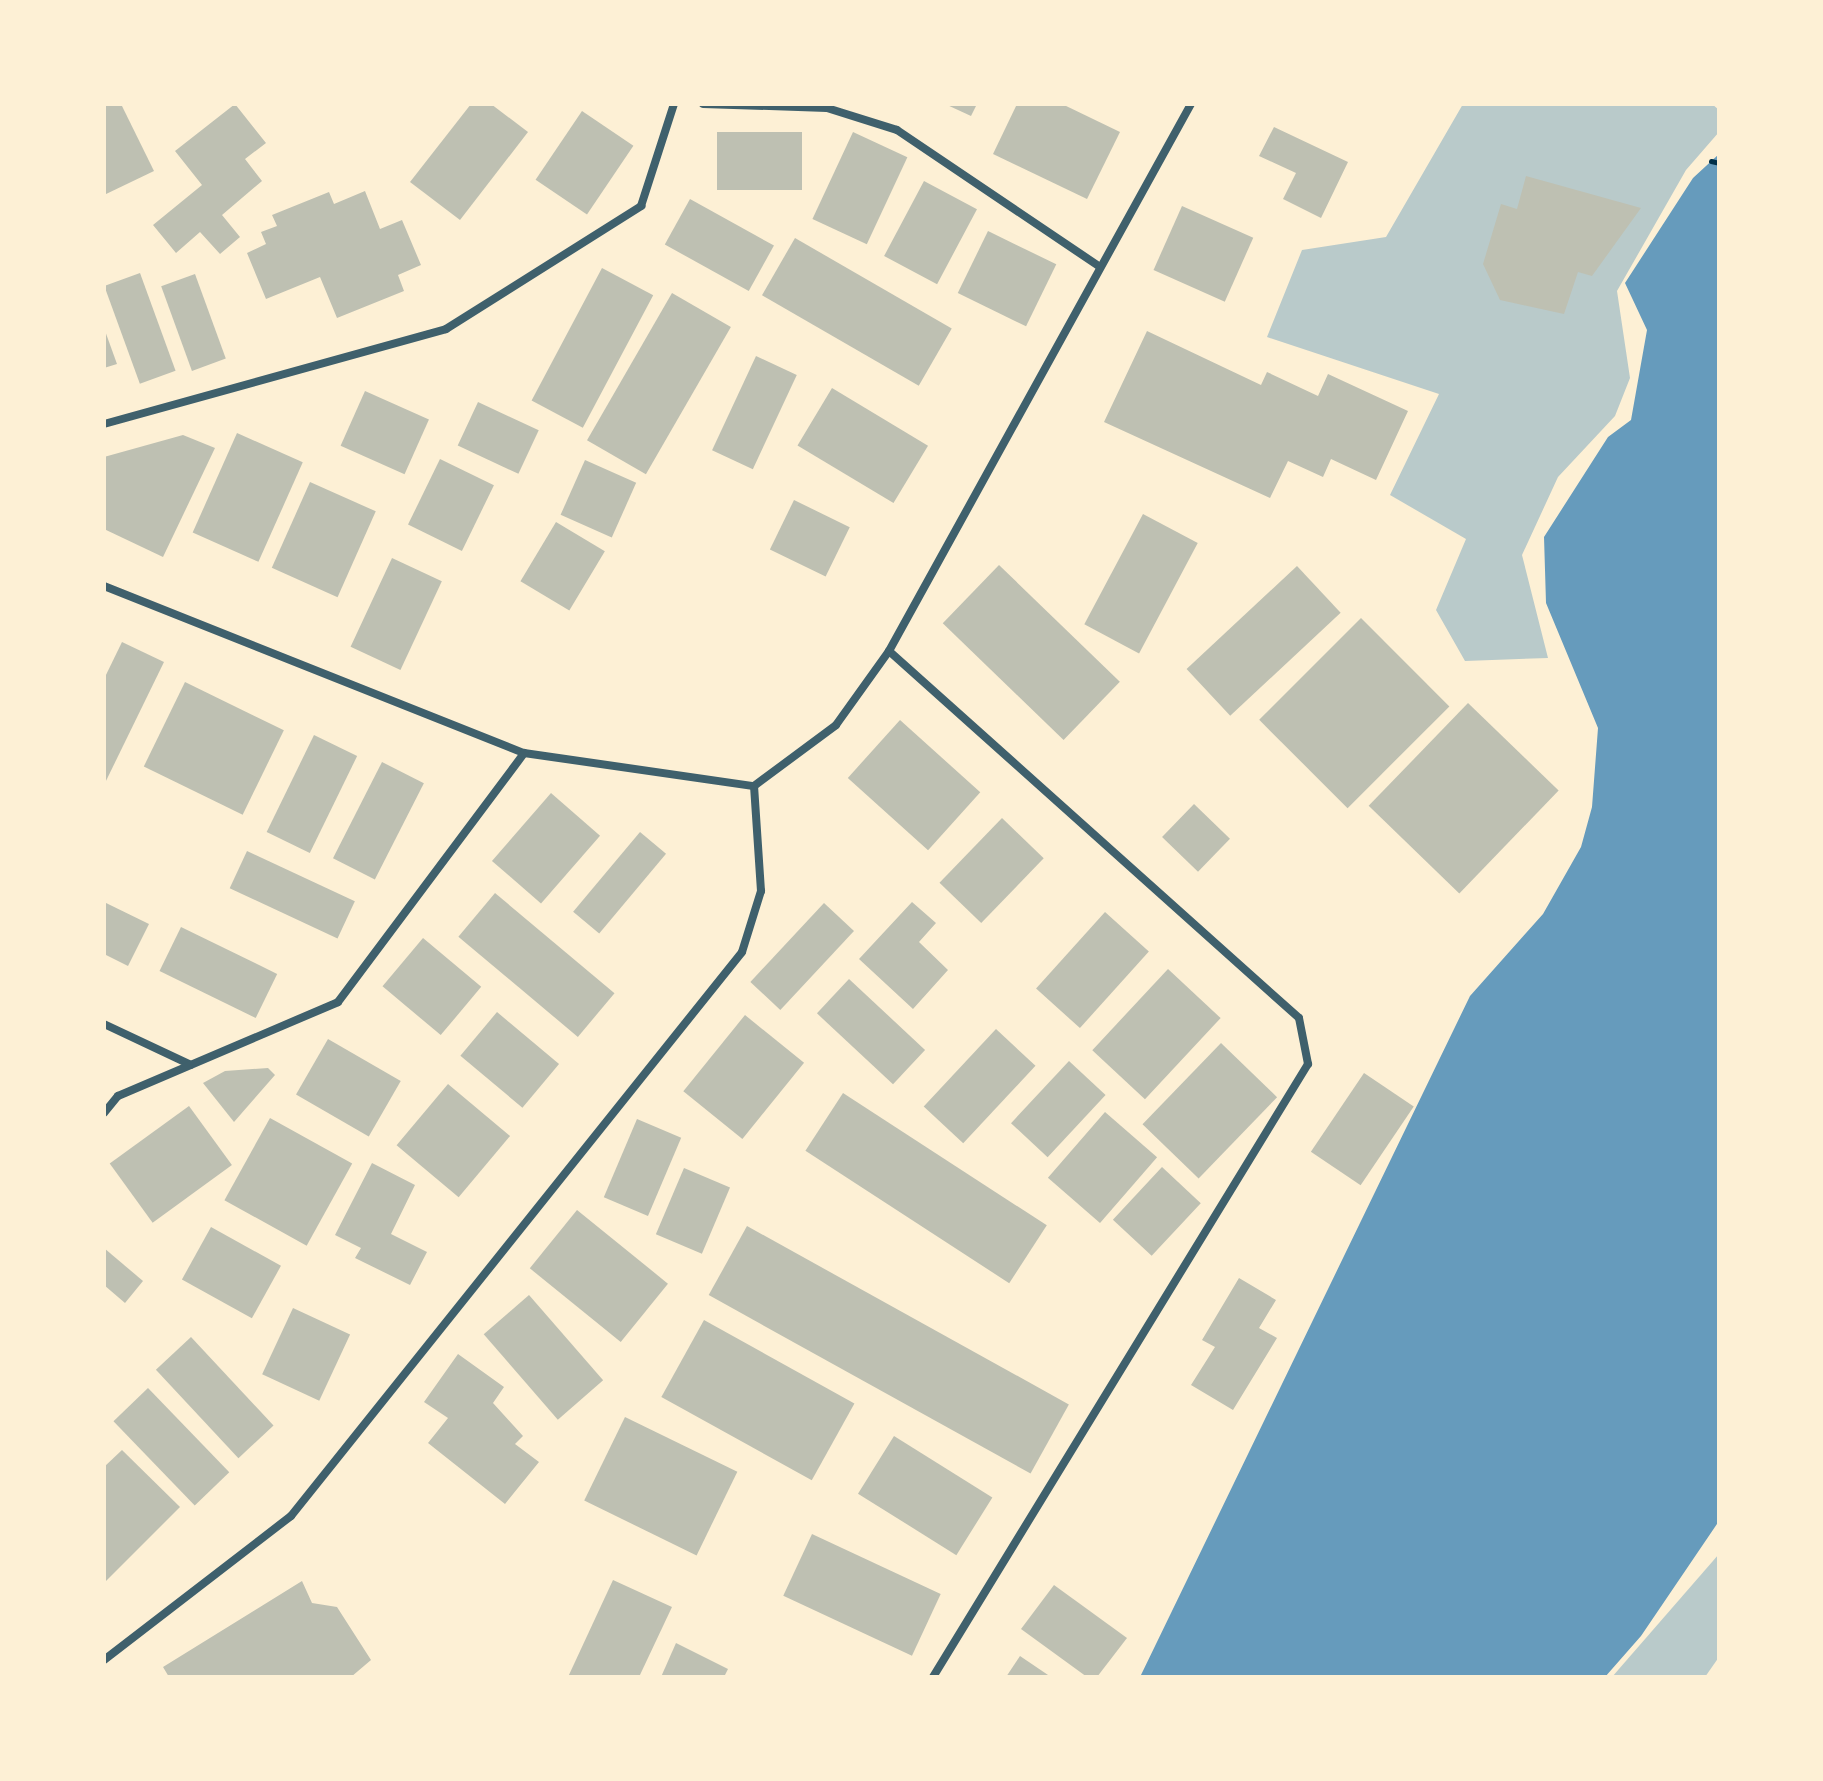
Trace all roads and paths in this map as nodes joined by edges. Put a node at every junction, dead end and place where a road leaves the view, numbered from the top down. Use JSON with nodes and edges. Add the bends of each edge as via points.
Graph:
{"nodes":[{"id":1,"x":674,"y":104,"type":"edge"},
{"id":2,"x":703,"y":104,"type":"edge"},
{"id":3,"x":1191,"y":104,"type":"edge"},
{"id":4,"x":1711,"y":161,"type":"dead end"},
{"id":5,"x":1719,"y":163,"type":"edge"},
{"id":6,"x":1100,"y":267,"type":"junction"},
{"id":7,"x":104,"y":424,"type":"edge"},
{"id":8,"x":104,"y":586,"type":"edge"},
{"id":9,"x":889,"y":651,"type":"junction"},
{"id":10,"x":524,"y":753,"type":"junction"},
{"id":11,"x":754,"y":786,"type":"junction"},
{"id":12,"x":104,"y":1024,"type":"edge"},
{"id":13,"x":191,"y":1065,"type":"junction"},
{"id":14,"x":104,"y":1113,"type":"edge"},
{"id":15,"x":104,"y":1660,"type":"edge"},
{"id":16,"x":933,"y":1677,"type":"edge"}],
"edges":[{"from":1,"to":7,"type":"street","via":[[641,206],[446,329]]},
{"from":2,"to":6,"type":"street","via":[[827,108],[897,130]]},
{"from":3,"to":6,"type":"street"},
{"from":4,"to":5,"type":"path"},
{"from":6,"to":9,"type":"street"},
{"from":8,"to":10,"type":"street"},
{"from":9,"to":11,"type":"street","via":[[836,725]]},
{"from":9,"to":16,"type":"street","via":[[1299,1018],[1308,1064]]},
{"from":10,"to":11,"type":"street"},
{"from":10,"to":13,"type":"street","via":[[338,1002]]},
{"from":11,"to":15,"type":"street","via":[[761,891],[742,952],[291,1516]]},
{"from":12,"to":13,"type":"street"},
{"from":13,"to":14,"type":"street","via":[[118,1096]]}]}
